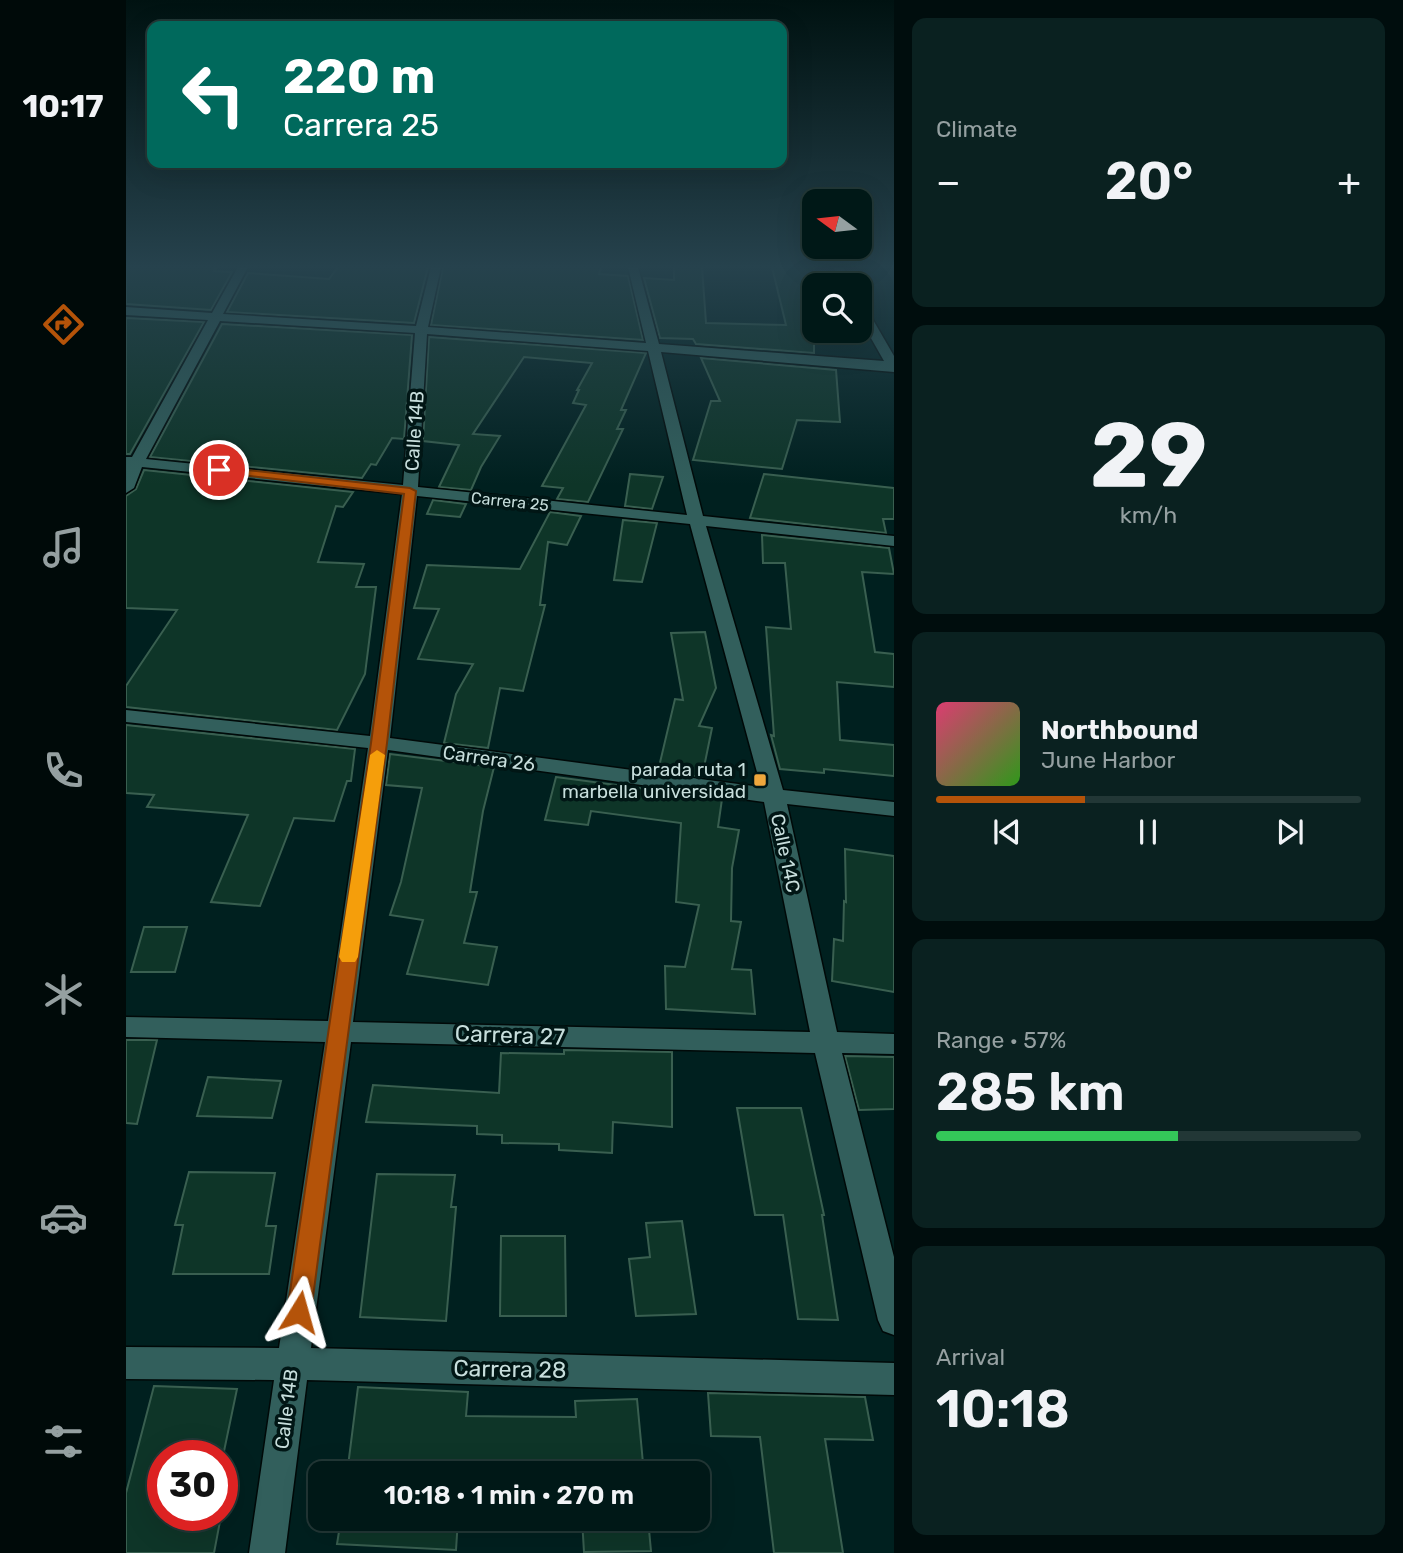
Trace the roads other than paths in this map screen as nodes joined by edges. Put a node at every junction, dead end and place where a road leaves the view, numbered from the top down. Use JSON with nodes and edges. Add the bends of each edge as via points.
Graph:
{"nodes":[{"id":1,"x":204,"y":339,"type":"edge"},
{"id":2,"x":420,"y":339,"type":"edge"},
{"id":3,"x":537,"y":339,"type":"edge"},
{"id":4,"x":651,"y":339,"type":"edge"},
{"id":5,"x":878,"y":339,"type":"edge"},
{"id":6,"x":653,"y":349,"type":"junction"},
{"id":7,"x":893,"y":367,"type":"edge"},
{"id":8,"x":131,"y":461,"type":"edge"},
{"id":9,"x":126,"y":488,"type":"edge"},
{"id":10,"x":410,"y":491,"type":"junction"},
{"id":11,"x":696,"y":519,"type":"junction"},
{"id":12,"x":894,"y":541,"type":"edge"},
{"id":13,"x":126,"y":716,"type":"edge"},
{"id":14,"x":379,"y":743,"type":"junction"},
{"id":15,"x":774,"y":796,"type":"junction"},
{"id":16,"x":894,"y":808,"type":"edge"},
{"id":17,"x":126,"y":1027,"type":"edge"},
{"id":18,"x":338,"y":1030,"type":"junction"},
{"id":19,"x":826,"y":1044,"type":"junction"},
{"id":20,"x":894,"y":1044,"type":"edge"},
{"id":21,"x":894,"y":1320,"type":"edge"},
{"id":22,"x":126,"y":1363,"type":"edge"},
{"id":23,"x":292,"y":1364,"type":"junction"},
{"id":24,"x":894,"y":1378,"type":"edge"},
{"id":25,"x":267,"y":1553,"type":"edge"}],
"edges":[{"from":1,"to":8,"type":"street"},
{"from":2,"to":10,"type":"street","name":"Calle 14B"},
{"from":3,"to":6,"type":"street"},
{"from":4,"to":6,"type":"street","name":"Calle 14C"},
{"from":5,"to":7,"type":"street"},
{"from":6,"to":7,"type":"street"},
{"from":6,"to":11,"type":"street","name":"Calle 14C"},
{"from":8,"to":9,"type":"street"},
{"from":8,"to":10,"type":"street","name":"Carrera 25"},
{"from":10,"to":11,"type":"street","name":"Carrera 25"},
{"from":10,"to":14,"type":"street","name":"Calle 14B"},
{"from":11,"to":12,"type":"street","name":"Carrera 25"},
{"from":11,"to":15,"type":"street","name":"Calle 14C"},
{"from":13,"to":14,"type":"street","name":"Carrera 26"},
{"from":14,"to":15,"type":"street","name":"Carrera 26"},
{"from":14,"to":18,"type":"street","name":"Calle 14B"},
{"from":15,"to":16,"type":"street","name":"Carrera 26"},
{"from":15,"to":19,"type":"street","name":"Calle 14C"},
{"from":17,"to":18,"type":"street","name":"Carrera 27"},
{"from":18,"to":19,"type":"street","name":"Carrera 27"},
{"from":18,"to":23,"type":"street","name":"Calle 14B"},
{"from":19,"to":20,"type":"street","name":"Carrera 27"},
{"from":19,"to":21,"type":"street","name":"Calle 14C"},
{"from":22,"to":23,"type":"street","name":"Carrera 28"},
{"from":23,"to":24,"type":"street","name":"Carrera 28"},
{"from":23,"to":25,"type":"street","name":"Calle 14B"}]}
